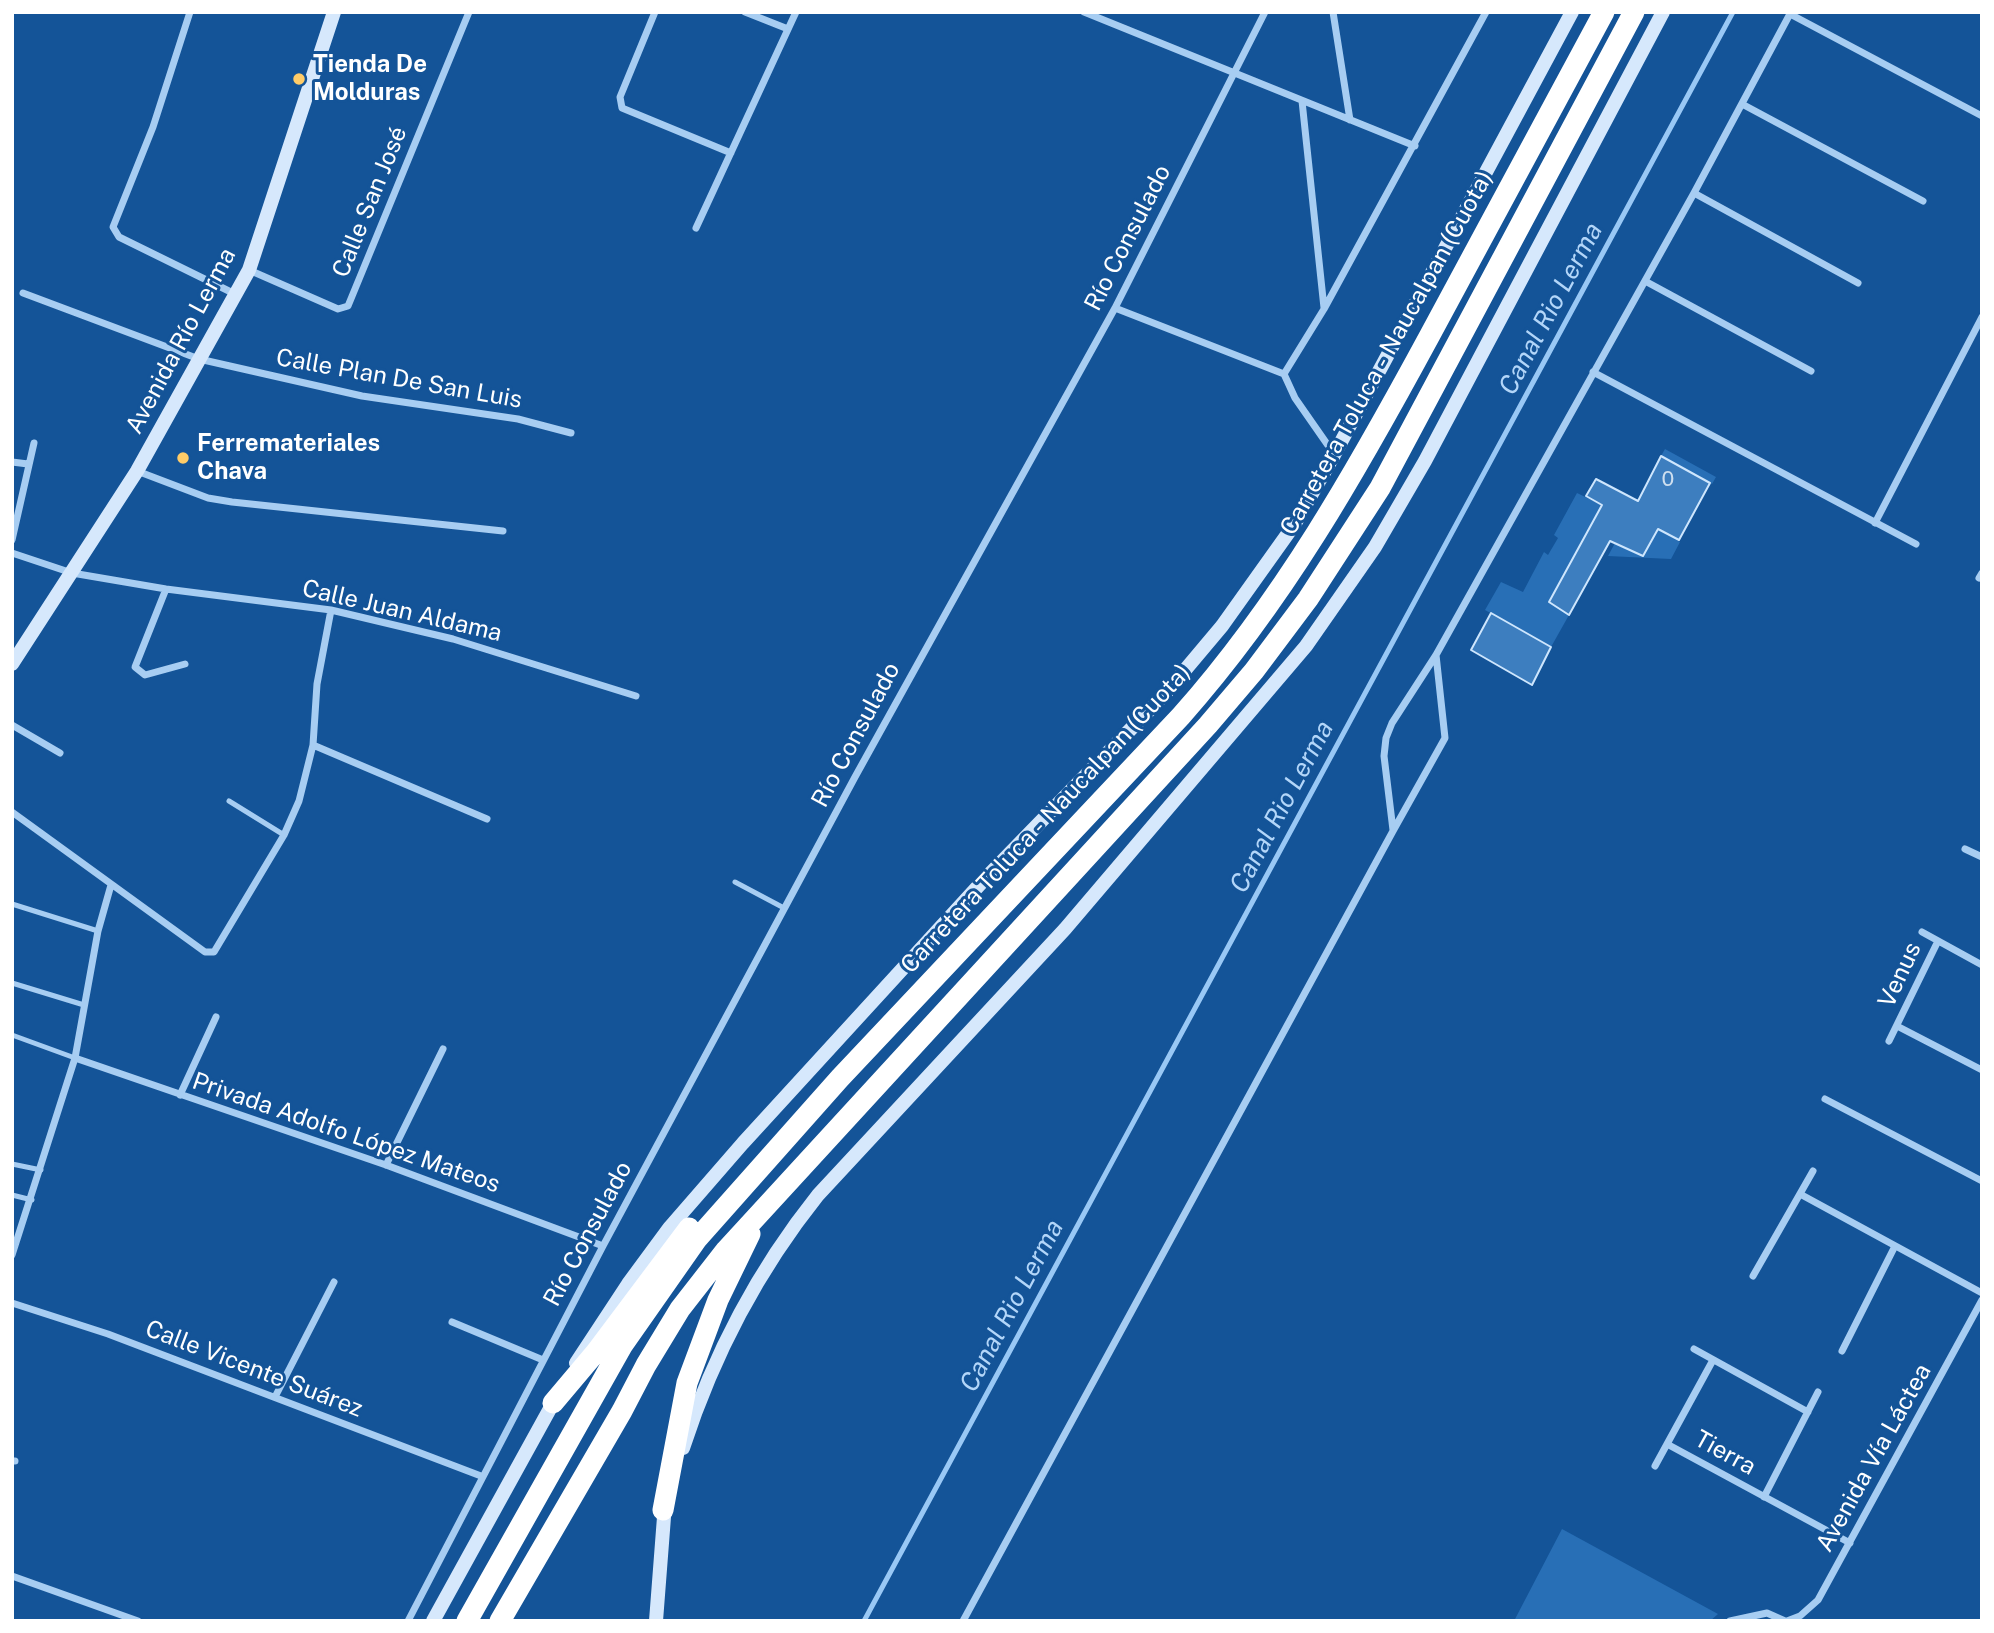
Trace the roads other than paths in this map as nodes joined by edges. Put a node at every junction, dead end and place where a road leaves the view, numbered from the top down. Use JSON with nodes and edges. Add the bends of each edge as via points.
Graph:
{"nodes":[{"id":1,"x":190,"y":12,"type":"edge"},
{"id":2,"x":334,"y":12,"type":"edge"},
{"id":3,"x":469,"y":12,"type":"edge"},
{"id":4,"x":655,"y":12,"type":"edge"},
{"id":5,"x":745,"y":12,"type":"edge"},
{"id":6,"x":796,"y":12,"type":"edge"},
{"id":7,"x":1084,"y":12,"type":"edge"},
{"id":8,"x":1265,"y":12,"type":"edge"},
{"id":9,"x":1333,"y":12,"type":"edge"},
{"id":10,"x":1486,"y":12,"type":"edge"},
{"id":11,"x":1572,"y":12,"type":"edge"},
{"id":12,"x":1604,"y":12,"type":"edge"},
{"id":13,"x":1634,"y":12,"type":"edge"},
{"id":14,"x":1663,"y":12,"type":"edge"},
{"id":15,"x":1790,"y":13,"type":"edge"},
{"id":16,"x":788,"y":29,"type":"junction"},
{"id":17,"x":1233,"y":74,"type":"junction"},
{"id":18,"x":1302,"y":101,"type":"junction"},
{"id":19,"x":1742,"y":104,"type":"junction"},
{"id":20,"x":1982,"y":116,"type":"edge"},
{"id":21,"x":1350,"y":120,"type":"junction"},
{"id":22,"x":1415,"y":146,"type":"junction"},
{"id":23,"x":731,"y":153,"type":"junction"},
{"id":24,"x":1694,"y":193,"type":"junction"},
{"id":25,"x":1923,"y":201,"type":"dead end"},
{"id":26,"x":696,"y":228,"type":"dead end"},
{"id":27,"x":249,"y":270,"type":"junction"},
{"id":28,"x":1645,"y":281,"type":"junction"},
{"id":29,"x":1858,"y":283,"type":"dead end"},
{"id":30,"x":23,"y":293,"type":"dead end"},
{"id":31,"x":236,"y":294,"type":"junction"},
{"id":32,"x":1115,"y":308,"type":"junction"},
{"id":33,"x":1324,"y":309,"type":"junction"},
{"id":34,"x":1982,"y":317,"type":"edge"},
{"id":35,"x":199,"y":359,"type":"junction"},
{"id":36,"x":1811,"y":371,"type":"dead end"},
{"id":37,"x":1593,"y":372,"type":"junction"},
{"id":38,"x":1284,"y":374,"type":"junction"},
{"id":39,"x":571,"y":433,"type":"dead end"},
{"id":40,"x":34,"y":443,"type":"dead end"},
{"id":41,"x":1334,"y":455,"type":"junction"},
{"id":42,"x":12,"y":462,"type":"edge"},
{"id":43,"x":28,"y":464,"type":"junction"},
{"id":44,"x":137,"y":471,"type":"junction"},
{"id":45,"x":1875,"y":523,"type":"junction"},
{"id":46,"x":503,"y":531,"type":"dead end"},
{"id":47,"x":12,"y":540,"type":"edge"},
{"id":48,"x":1916,"y":544,"type":"dead end"},
{"id":49,"x":12,"y":553,"type":"edge"},
{"id":50,"x":72,"y":573,"type":"junction"},
{"id":51,"x":166,"y":589,"type":"junction"},
{"id":52,"x":331,"y":610,"type":"junction"},
{"id":53,"x":1436,"y":655,"type":"junction"},
{"id":54,"x":14,"y":659,"type":"edge"},
{"id":55,"x":185,"y":664,"type":"dead end"},
{"id":56,"x":636,"y":696,"type":"dead end"},
{"id":57,"x":12,"y":725,"type":"edge"},
{"id":58,"x":313,"y":745,"type":"junction"},
{"id":59,"x":61,"y":753,"type":"dead end"},
{"id":60,"x":229,"y":801,"type":"dead end"},
{"id":61,"x":12,"y":812,"type":"edge"},
{"id":62,"x":487,"y":819,"type":"dead end"},
{"id":63,"x":1393,"y":831,"type":"junction"},
{"id":64,"x":284,"y":835,"type":"junction"},
{"id":65,"x":1965,"y":849,"type":"dead end"},
{"id":66,"x":1982,"y":857,"type":"edge"},
{"id":67,"x":735,"y":882,"type":"dead end"},
{"id":68,"x":111,"y":885,"type":"junction"},
{"id":69,"x":12,"y":904,"type":"edge"},
{"id":70,"x":784,"y":908,"type":"junction"},
{"id":71,"x":98,"y":931,"type":"junction"},
{"id":72,"x":1922,"y":932,"type":"dead end"},
{"id":73,"x":1938,"y":941,"type":"junction"},
{"id":74,"x":1982,"y":965,"type":"edge"},
{"id":75,"x":12,"y":983,"type":"edge"},
{"id":76,"x":84,"y":1005,"type":"junction"},
{"id":77,"x":216,"y":1017,"type":"dead end"},
{"id":78,"x":1897,"y":1026,"type":"junction"},
{"id":79,"x":12,"y":1035,"type":"edge"},
{"id":80,"x":1889,"y":1041,"type":"dead end"},
{"id":81,"x":443,"y":1049,"type":"dead end"},
{"id":82,"x":75,"y":1058,"type":"junction"},
{"id":83,"x":1982,"y":1070,"type":"edge"},
{"id":84,"x":180,"y":1095,"type":"junction"},
{"id":85,"x":1825,"y":1099,"type":"dead end"},
{"id":86,"x":12,"y":1164,"type":"edge"},
{"id":87,"x":386,"y":1165,"type":"junction"},
{"id":88,"x":759,"y":1167,"type":"junction"},
{"id":89,"x":41,"y":1170,"type":"junction"},
{"id":90,"x":1813,"y":1171,"type":"dead end"},
{"id":91,"x":1982,"y":1181,"type":"edge"},
{"id":92,"x":1800,"y":1194,"type":"junction"},
{"id":93,"x":12,"y":1195,"type":"edge"},
{"id":94,"x":32,"y":1200,"type":"junction"},
{"id":95,"x":758,"y":1216,"type":"junction"},
{"id":96,"x":603,"y":1246,"type":"junction"},
{"id":97,"x":1895,"y":1246,"type":"junction"},
{"id":98,"x":13,"y":1251,"type":"edge"},
{"id":99,"x":1753,"y":1276,"type":"dead end"},
{"id":100,"x":334,"y":1282,"type":"dead end"},
{"id":101,"x":1982,"y":1293,"type":"edge"},
{"id":102,"x":1982,"y":1300,"type":"edge"},
{"id":103,"x":12,"y":1303,"type":"edge"},
{"id":104,"x":452,"y":1322,"type":"dead end"},
{"id":105,"x":1694,"y":1349,"type":"dead end"},
{"id":106,"x":1842,"y":1351,"type":"dead end"},
{"id":107,"x":543,"y":1360,"type":"junction"},
{"id":108,"x":1713,"y":1360,"type":"junction"},
{"id":109,"x":1818,"y":1392,"type":"dead end"},
{"id":110,"x":275,"y":1397,"type":"junction"},
{"id":111,"x":553,"y":1403,"type":"junction"},
{"id":112,"x":1808,"y":1412,"type":"junction"},
{"id":113,"x":1667,"y":1444,"type":"junction"},
{"id":114,"x":1655,"y":1466,"type":"dead end"},
{"id":115,"x":481,"y":1476,"type":"junction"},
{"id":116,"x":1764,"y":1497,"type":"junction"},
{"id":117,"x":663,"y":1510,"type":"junction"},
{"id":118,"x":1850,"y":1543,"type":"junction"},
{"id":119,"x":12,"y":1576,"type":"edge"},
{"id":120,"x":138,"y":1621,"type":"edge"},
{"id":121,"x":408,"y":1621,"type":"edge"},
{"id":122,"x":433,"y":1621,"type":"edge"},
{"id":123,"x":467,"y":1621,"type":"edge"},
{"id":124,"x":500,"y":1621,"type":"edge"},
{"id":125,"x":656,"y":1621,"type":"edge"},
{"id":126,"x":963,"y":1621,"type":"edge"},
{"id":127,"x":1730,"y":1621,"type":"edge"},
{"id":128,"x":1786,"y":1621,"type":"edge"}],
"edges":[{"from":1,"to":31,"type":"street","via":[[153,127],[113,228],[119,237]]},
{"from":2,"to":27,"type":"street","name":"Avenida Río Lerma"},
{"from":3,"to":27,"type":"street","name":"Calle San José","via":[[348,306],[338,309]]},
{"from":4,"to":23,"type":"street","via":[[620,97],[622,108]]},
{"from":5,"to":16,"type":"street"},
{"from":6,"to":16,"type":"street"},
{"from":7,"to":17,"type":"street"},
{"from":8,"to":17,"type":"street","name":"Río Consulado"},
{"from":9,"to":21,"type":"street"},
{"from":10,"to":22,"type":"street"},
{"from":11,"to":41,"type":"street"},
{"from":12,"to":88,"type":"highway","name":"Carretera Toluca - Naucalpan (Cuota)","via":[[1363,459],[1280,592],[1181,716]]},
{"from":13,"to":95,"type":"highway","via":[[1380,488],[1308,599],[1208,725]]},
{"from":14,"to":117,"type":"street","via":[[1375,547],[1306,646],[1148,834],[789,1232],[718,1356]]},
{"from":15,"to":19,"type":"street"},
{"from":15,"to":20,"type":"street"},
{"from":16,"to":23,"type":"street"},
{"from":17,"to":18,"type":"street"},
{"from":17,"to":32,"type":"street","name":"Río Consulado"},
{"from":18,"to":21,"type":"street"},
{"from":18,"to":33,"type":"street"},
{"from":19,"to":24,"type":"street"},
{"from":19,"to":25,"type":"street"},
{"from":21,"to":22,"type":"street"},
{"from":22,"to":33,"type":"street"},
{"from":23,"to":26,"type":"street"},
{"from":24,"to":28,"type":"street"},
{"from":24,"to":29,"type":"street"},
{"from":27,"to":31,"type":"street","name":"Avenida Río Lerma"},
{"from":28,"to":36,"type":"street"},
{"from":28,"to":37,"type":"street"},
{"from":30,"to":35,"type":"street","name":"Calle Plan De San Luis"},
{"from":31,"to":35,"type":"street","name":"Avenida Río Lerma"},
{"from":32,"to":38,"type":"street"},
{"from":32,"to":70,"type":"street","name":"Río Consulado"},
{"from":33,"to":38,"type":"street"},
{"from":34,"to":45,"type":"street"},
{"from":35,"to":39,"type":"street","name":"Calle Plan De San Luis","via":[[362,396],[518,419]]},
{"from":35,"to":44,"type":"street","name":"Avenida Río Lerma"},
{"from":37,"to":45,"type":"street"},
{"from":37,"to":53,"type":"street"},
{"from":38,"to":41,"type":"street","via":[[1294,398]]},
{"from":40,"to":43,"type":"street"},
{"from":41,"to":111,"type":"street","via":[[1294,525],[1222,626],[1164,695],[982,881],[670,1227]]},
{"from":42,"to":43,"type":"street"},
{"from":43,"to":47,"type":"street"},
{"from":44,"to":46,"type":"street","via":[[208,498],[232,502]]},
{"from":44,"to":50,"type":"street","name":"Avenida Río Lerma"},
{"from":45,"to":48,"type":"street"},
{"from":49,"to":50,"type":"street","name":"Calle Juan Aldama"},
{"from":50,"to":51,"type":"street","name":"Calle Juan Aldama"},
{"from":50,"to":54,"type":"street","name":"Avenida Río Lerma"},
{"from":51,"to":52,"type":"street","name":"Calle Juan Aldama"},
{"from":51,"to":55,"type":"street","via":[[135,667],[145,675]]},
{"from":52,"to":56,"type":"street","name":"Calle Juan Aldama","via":[[453,639]]},
{"from":52,"to":58,"type":"street","via":[[317,684]]},
{"from":53,"to":63,"type":"street","via":[[1445,738]]},
{"from":53,"to":63,"type":"street","via":[[1386,738]]},
{"from":57,"to":59,"type":"street"},
{"from":58,"to":62,"type":"street"},
{"from":58,"to":64,"type":"street","via":[[299,801]]},
{"from":60,"to":64,"type":"lane"},
{"from":61,"to":68,"type":"street"},
{"from":63,"to":126,"type":"street"},
{"from":64,"to":68,"type":"street","via":[[214,952],[205,952]]},
{"from":65,"to":66,"type":"street"},
{"from":67,"to":70,"type":"lane"},
{"from":68,"to":71,"type":"street"},
{"from":69,"to":71,"type":"lane"},
{"from":70,"to":96,"type":"street","name":"Río Consulado"},
{"from":71,"to":76,"type":"street"},
{"from":72,"to":73,"type":"street","name":"Venus"},
{"from":73,"to":74,"type":"street","name":"Venus"},
{"from":73,"to":78,"type":"street","name":"Venus"},
{"from":75,"to":76,"type":"lane"},
{"from":76,"to":82,"type":"street"},
{"from":77,"to":84,"type":"street"},
{"from":78,"to":80,"type":"street","name":"Venus"},
{"from":78,"to":83,"type":"street","name":"Venus"},
{"from":79,"to":82,"type":"lane"},
{"from":81,"to":87,"type":"street"},
{"from":82,"to":84,"type":"street","name":"Privada Adolfo López Mateos"},
{"from":82,"to":89,"type":"street"},
{"from":84,"to":87,"type":"street","name":"Privada Adolfo López Mateos"},
{"from":85,"to":91,"type":"street"},
{"from":86,"to":89,"type":"lane"},
{"from":87,"to":96,"type":"street","name":"Privada Adolfo López Mateos"},
{"from":88,"to":111,"type":"highway","via":[[708,1204]]},
{"from":88,"to":123,"type":"highway","name":"Carretera Toluca - Naucalpan (Cuota)","via":[[697,1239],[622,1346]]},
{"from":89,"to":94,"type":"street"},
{"from":90,"to":92,"type":"street"},
{"from":92,"to":97,"type":"street"},
{"from":92,"to":99,"type":"street"},
{"from":93,"to":94,"type":"lane"},
{"from":94,"to":98,"type":"street"},
{"from":95,"to":117,"type":"highway","via":[[718,1300],[687,1382]]},
{"from":95,"to":124,"type":"highway","via":[[680,1309]]},
{"from":96,"to":107,"type":"street","name":"Río Consulado"},
{"from":97,"to":101,"type":"street"},
{"from":97,"to":106,"type":"street"},
{"from":100,"to":110,"type":"street"},
{"from":102,"to":118,"type":"street","name":"Avenida Vía Láctea"},
{"from":103,"to":110,"type":"street","name":"Calle Vicente Suárez"},
{"from":104,"to":107,"type":"street"},
{"from":105,"to":108,"type":"street"},
{"from":107,"to":115,"type":"street","name":"Río Consulado"},
{"from":108,"to":112,"type":"street"},
{"from":108,"to":113,"type":"street","name":"Tierra"},
{"from":109,"to":112,"type":"street","name":"Tierra"},
{"from":110,"to":115,"type":"street","name":"Calle Vicente Suárez"},
{"from":111,"to":122,"type":"street"},
{"from":112,"to":116,"type":"street","name":"Tierra"},
{"from":113,"to":114,"type":"street","name":"Tierra"},
{"from":113,"to":116,"type":"street","name":"Tierra"},
{"from":115,"to":121,"type":"street","name":"Río Consulado"},
{"from":116,"to":118,"type":"street","name":"Tierra"},
{"from":117,"to":125,"type":"street"},
{"from":118,"to":128,"type":"street","name":"Avenida Vía Láctea","via":[[1818,1600],[1800,1616]]},
{"from":119,"to":120,"type":"street"},
{"from":127,"to":128,"type":"street","via":[[1767,1613]]}]}
